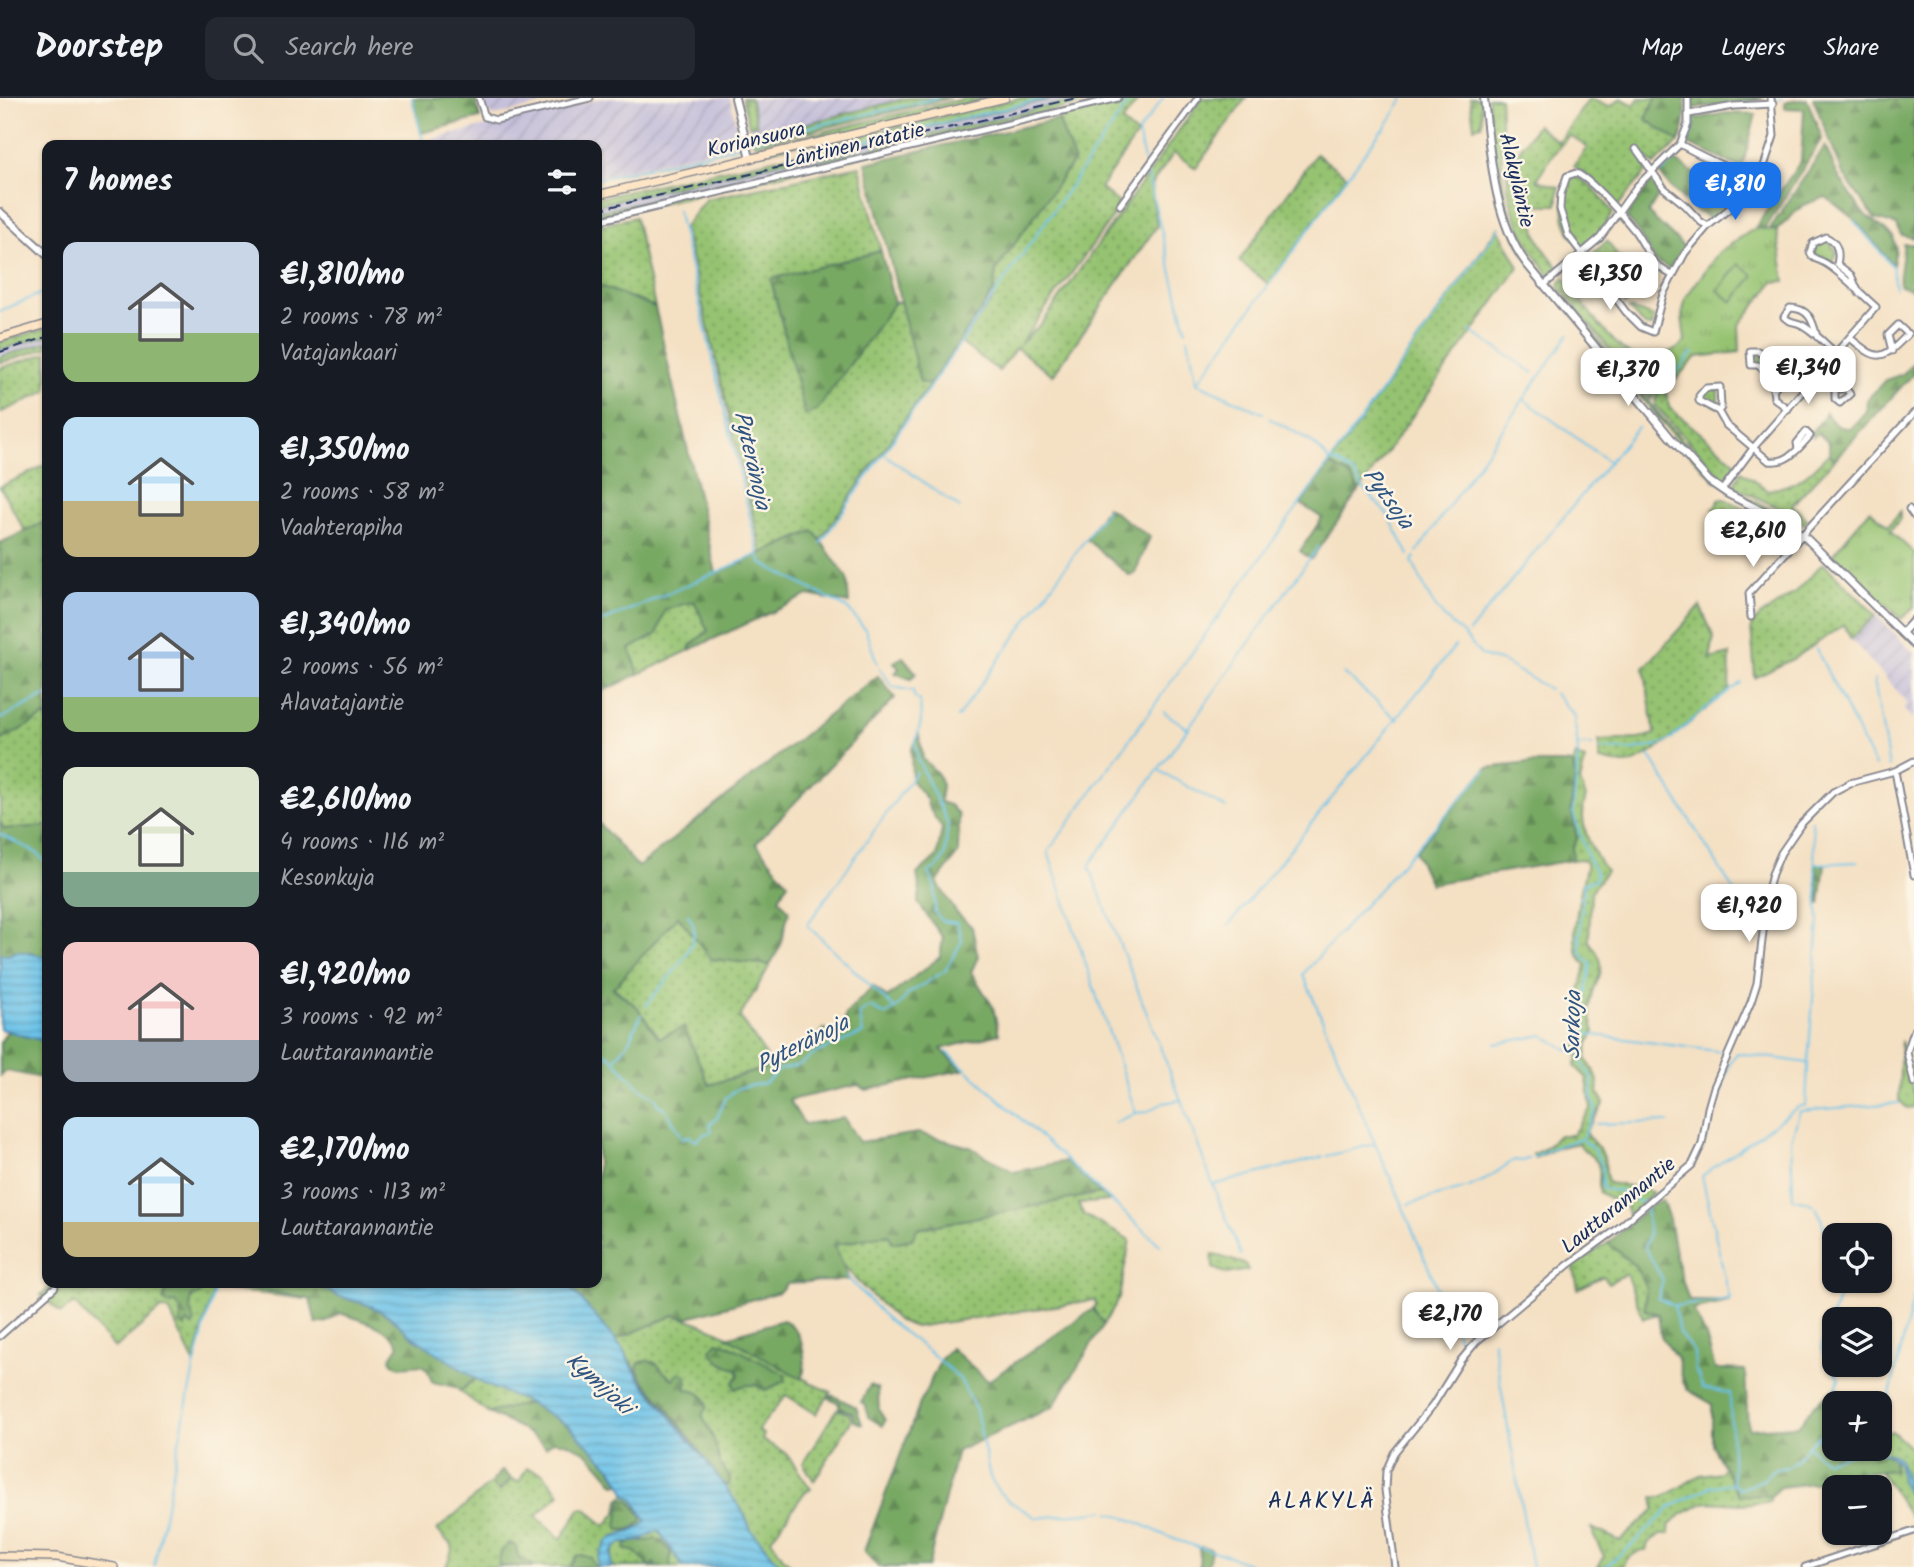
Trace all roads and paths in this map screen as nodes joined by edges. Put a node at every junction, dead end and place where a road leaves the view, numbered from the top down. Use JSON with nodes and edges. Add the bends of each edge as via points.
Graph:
{"nodes":[{"id":1,"x":480,"y":98,"type":"edge"},
{"id":2,"x":590,"y":98,"type":"edge"},
{"id":3,"x":735,"y":98,"type":"edge"},
{"id":4,"x":1005,"y":98,"type":"edge"},
{"id":5,"x":1118,"y":98,"type":"edge"},
{"id":6,"x":1198,"y":98,"type":"edge"},
{"id":7,"x":1484,"y":98,"type":"edge"},
{"id":8,"x":1688,"y":98,"type":"edge"},
{"id":9,"x":577,"y":100,"type":"edge"},
{"id":10,"x":1772,"y":101,"type":"edge"},
{"id":11,"x":1689,"y":114,"type":"junction"},
{"id":12,"x":1680,"y":144,"type":"junction"},
{"id":13,"x":1636,"y":149,"type":"dead end"},
{"id":14,"x":750,"y":158,"type":"junction"},
{"id":15,"x":1653,"y":171,"type":"junction"},
{"id":16,"x":1756,"y":181,"type":"junction"},
{"id":17,"x":602,"y":194,"type":"edge"},
{"id":18,"x":1120,"y":205,"type":"dead end"},
{"id":19,"x":0,"y":212,"type":"edge"},
{"id":20,"x":1618,"y":214,"type":"junction"},
{"id":21,"x":602,"y":220,"type":"edge"},
{"id":22,"x":1708,"y":226,"type":"junction"},
{"id":23,"x":42,"y":250,"type":"edge"},
{"id":24,"x":1582,"y":254,"type":"junction"},
{"id":25,"x":1835,"y":266,"type":"junction"},
{"id":26,"x":1672,"y":275,"type":"junction"},
{"id":27,"x":1544,"y":285,"type":"junction"},
{"id":28,"x":42,"y":325,"type":"edge"},
{"id":29,"x":1816,"y":337,"type":"junction"},
{"id":30,"x":0,"y":338,"type":"edge"},
{"id":31,"x":1850,"y":338,"type":"junction"},
{"id":32,"x":1892,"y":351,"type":"junction"},
{"id":33,"x":1836,"y":353,"type":"junction"},
{"id":34,"x":1818,"y":374,"type":"junction"},
{"id":35,"x":1835,"y":389,"type":"dead end"},
{"id":36,"x":1773,"y":390,"type":"junction"},
{"id":37,"x":1788,"y":409,"type":"junction"},
{"id":38,"x":1718,"y":411,"type":"junction"},
{"id":39,"x":1914,"y":414,"type":"edge"},
{"id":40,"x":1754,"y":447,"type":"junction"},
{"id":41,"x":1798,"y":449,"type":"dead end"},
{"id":42,"x":1722,"y":490,"type":"junction"},
{"id":43,"x":1909,"y":509,"type":"dead end"},
{"id":44,"x":1914,"y":516,"type":"edge"},
{"id":45,"x":1802,"y":534,"type":"junction"},
{"id":46,"x":1751,"y":617,"type":"dead end"},
{"id":47,"x":1914,"y":620,"type":"edge"},
{"id":48,"x":1902,"y":633,"type":"junction"},
{"id":49,"x":1914,"y":645,"type":"edge"},
{"id":50,"x":1914,"y":761,"type":"edge"},
{"id":51,"x":1895,"y":771,"type":"junction"},
{"id":52,"x":1914,"y":875,"type":"edge"},
{"id":53,"x":1914,"y":1031,"type":"edge"},
{"id":54,"x":1914,"y":1083,"type":"edge"},
{"id":55,"x":54,"y":1288,"type":"edge"},
{"id":56,"x":0,"y":1336,"type":"edge"},
{"id":57,"x":1914,"y":1531,"type":"edge"},
{"id":58,"x":0,"y":1556,"type":"edge"},
{"id":59,"x":114,"y":1567,"type":"edge"},
{"id":60,"x":1395,"y":1567,"type":"edge"},
{"id":61,"x":1805,"y":1567,"type":"edge"}],
"edges":[{"from":1,"to":9,"type":"street","via":[[483,113],[496,120]]},
{"from":2,"to":9,"type":"street"},
{"from":3,"to":14,"type":"street"},
{"from":4,"to":14,"type":"main road","name":"Koriansuora"},
{"from":5,"to":21,"type":"street","name":"Läntinen ratatie"},
{"from":6,"to":18,"type":"street"},
{"from":7,"to":27,"type":"street","name":"Alakyläntie","via":[[1489,150],[1505,219],[1515,247]]},
{"from":8,"to":11,"type":"street"},
{"from":10,"to":11,"type":"street"},
{"from":10,"to":16,"type":"street","via":[[1773,142]]},
{"from":11,"to":12,"type":"street"},
{"from":12,"to":15,"type":"street"},
{"from":12,"to":16,"type":"street"},
{"from":13,"to":15,"type":"street"},
{"from":14,"to":17,"type":"main road","name":"Koriansuora"},
{"from":15,"to":20,"type":"street"},
{"from":15,"to":22,"type":"street","via":[[1664,188]]},
{"from":16,"to":22,"type":"street","via":[[1740,201]]},
{"from":19,"to":23,"type":"street"},
{"from":20,"to":24,"type":"street"},
{"from":20,"to":24,"type":"street","via":[[1583,176],[1567,176],[1561,215]]},
{"from":20,"to":26,"type":"street","via":[[1654,264]]},
{"from":22,"to":26,"type":"street"},
{"from":24,"to":26,"type":"street","via":[[1647,331],[1655,331],[1660,301]]},
{"from":24,"to":27,"type":"street"},
{"from":25,"to":25,"type":"street","via":[[1812,257],[1813,243],[1823,237],[1833,241],[1839,254]]},
{"from":25,"to":31,"type":"street","via":[[1875,307]]},
{"from":27,"to":42,"type":"street","name":"Alakyläntie","via":[[1677,446]]},
{"from":28,"to":30,"type":"main road"},
{"from":29,"to":29,"type":"street","via":[[1801,324],[1787,321],[1784,317],[1790,309],[1799,308],[1813,319]]},
{"from":29,"to":33,"type":"street"},
{"from":31,"to":32,"type":"street","via":[[1873,356]]},
{"from":31,"to":33,"type":"street"},
{"from":32,"to":32,"type":"street","via":[[1908,334],[1897,325],[1888,336]]},
{"from":33,"to":34,"type":"street"},
{"from":34,"to":35,"type":"street"},
{"from":34,"to":37,"type":"street"},
{"from":36,"to":36,"type":"street","via":[[1772,377],[1751,365],[1750,351],[1758,351],[1786,374]]},
{"from":36,"to":37,"type":"street","via":[[1774,398]]},
{"from":37,"to":40,"type":"street"},
{"from":38,"to":38,"type":"street","via":[[1699,401],[1706,387],[1720,387]]},
{"from":38,"to":40,"type":"street","via":[[1726,425]]},
{"from":39,"to":45,"type":"street"},
{"from":40,"to":41,"type":"street","via":[[1776,462]]},
{"from":40,"to":42,"type":"street"},
{"from":42,"to":45,"type":"street","name":"Alakyläntie"},
{"from":43,"to":44,"type":"street"},
{"from":45,"to":46,"type":"street","via":[[1749,593]]},
{"from":45,"to":48,"type":"street","name":"Alakyläntie"},
{"from":47,"to":48,"type":"street"},
{"from":48,"to":49,"type":"street","name":"Alakyläntie"},
{"from":50,"to":51,"type":"street","name":"Lauttarannantie"},
{"from":51,"to":52,"type":"street"},
{"from":51,"to":60,"type":"street","name":"Lauttarannantie","via":[[1858,779],[1833,792],[1781,853],[1769,890],[1757,983],[1714,1087],[1699,1153],[1686,1171],[1477,1341],[1394,1452],[1385,1479]]},
{"from":53,"to":54,"type":"street","via":[[1907,1052]]},
{"from":55,"to":56,"type":"street"},
{"from":57,"to":61,"type":"street"},
{"from":58,"to":59,"type":"main road","via":[[57,1557]]}]}
